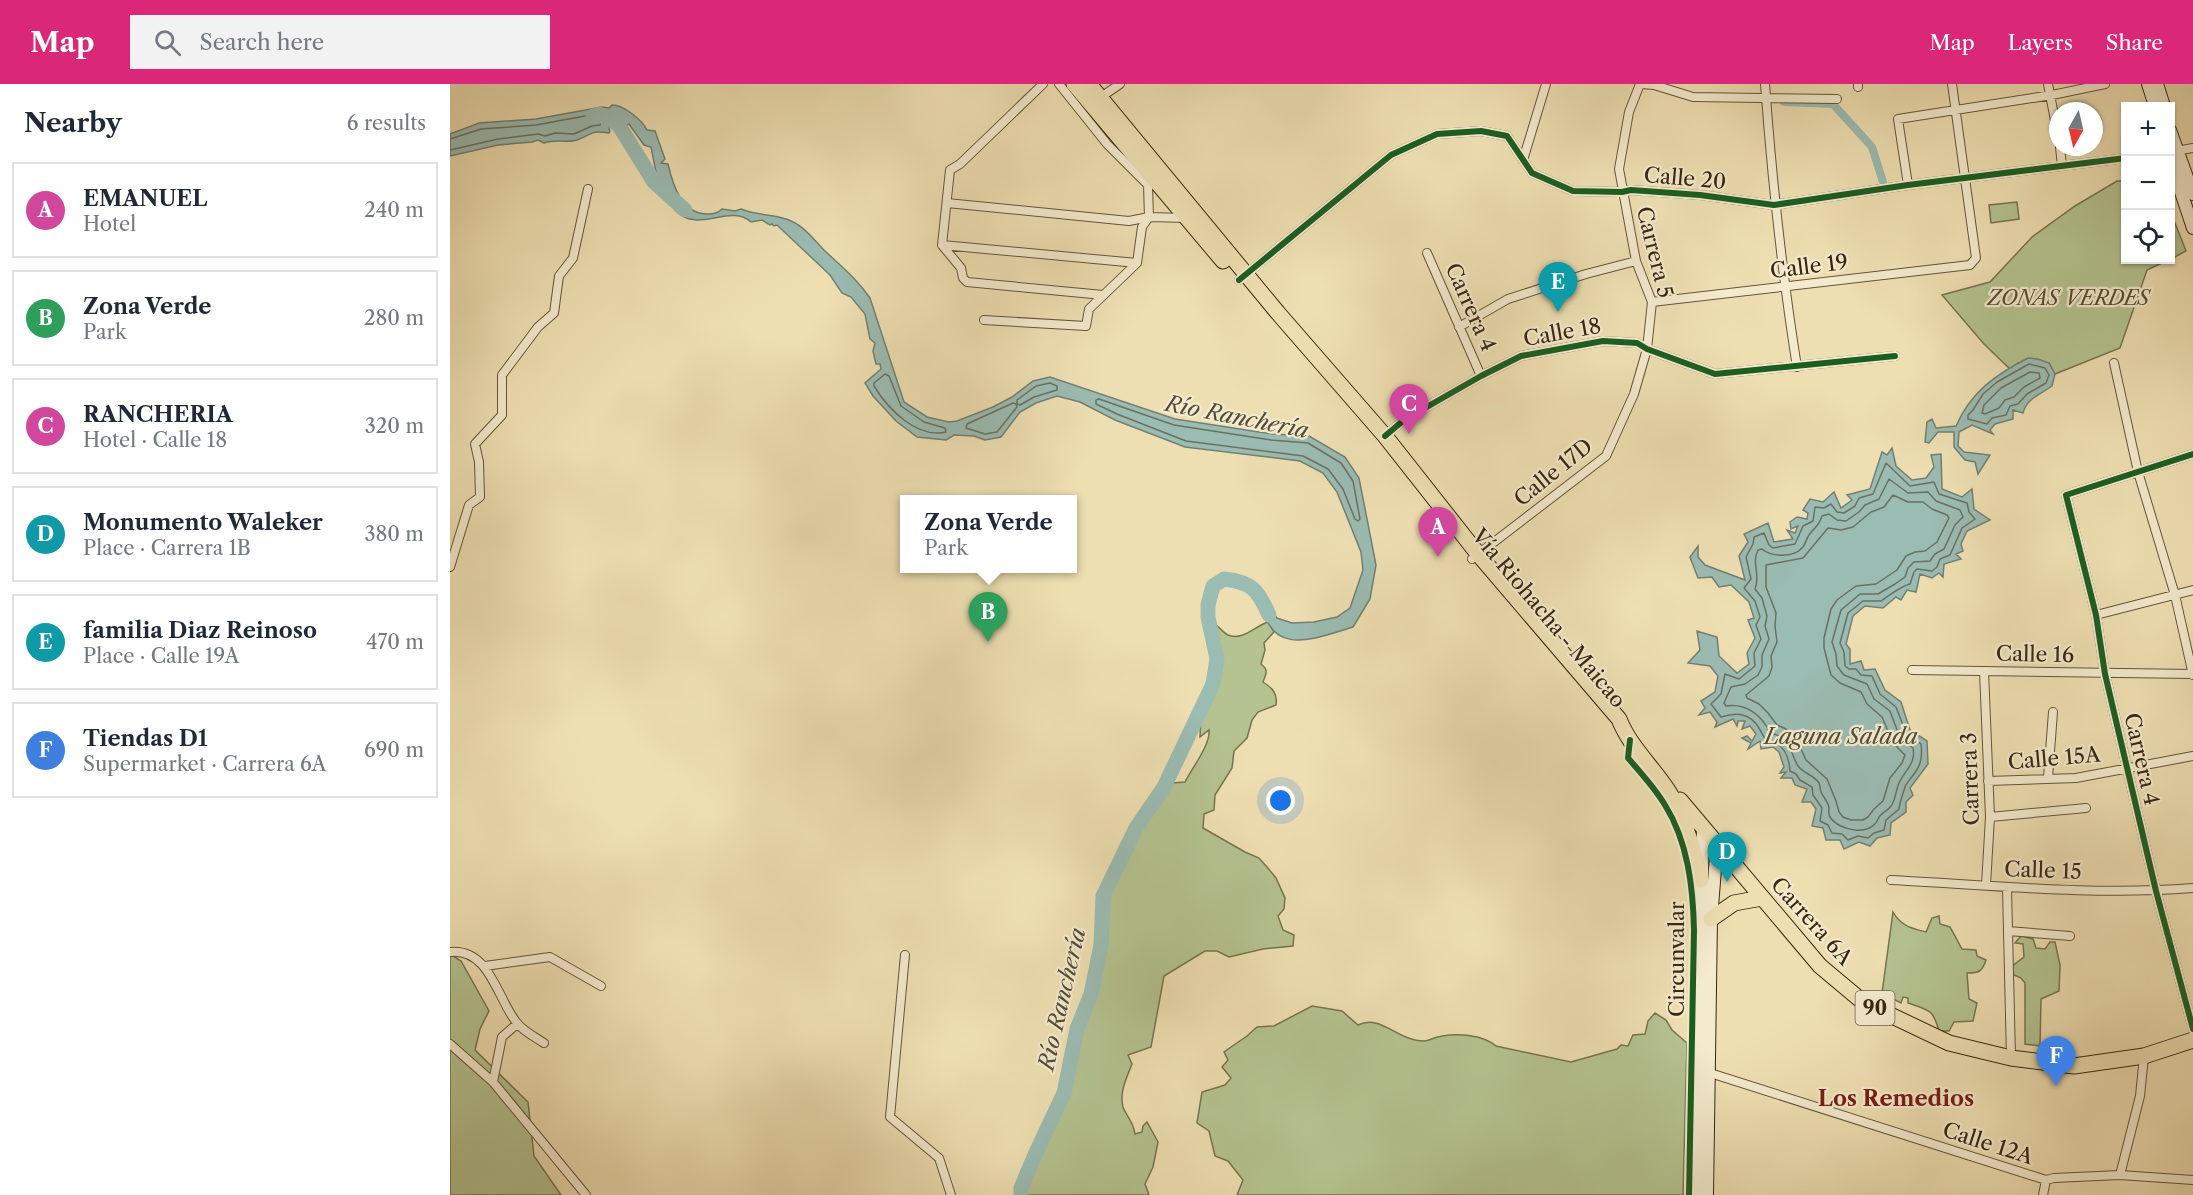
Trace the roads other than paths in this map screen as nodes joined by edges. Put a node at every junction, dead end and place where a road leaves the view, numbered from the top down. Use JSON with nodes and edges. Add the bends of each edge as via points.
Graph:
{"nodes":[{"id":1,"x":1043,"y":84,"type":"edge"},
{"id":2,"x":1059,"y":84,"type":"edge"},
{"id":3,"x":1074,"y":84,"type":"edge"},
{"id":4,"x":1089,"y":84,"type":"edge"},
{"id":5,"x":1120,"y":84,"type":"edge"},
{"id":6,"x":1546,"y":84,"type":"edge"},
{"id":7,"x":1641,"y":84,"type":"edge"},
{"id":8,"x":1765,"y":84,"type":"edge"},
{"id":9,"x":1952,"y":84,"type":"edge"},
{"id":10,"x":2048,"y":84,"type":"edge"},
{"id":11,"x":2105,"y":84,"type":"edge"},
{"id":12,"x":2148,"y":84,"type":"edge"},
{"id":13,"x":2157,"y":84,"type":"edge"},
{"id":14,"x":2052,"y":95,"type":"junction"},
{"id":15,"x":1766,"y":98,"type":"junction"},
{"id":16,"x":1836,"y":99,"type":"dead end"},
{"id":17,"x":1095,"y":101,"type":"junction"},
{"id":18,"x":2053,"y":102,"type":"edge"},
{"id":19,"x":2154,"y":102,"type":"edge"},
{"id":20,"x":2163,"y":102,"type":"edge"},
{"id":21,"x":1955,"y":109,"type":"junction"},
{"id":22,"x":2193,"y":147,"type":"edge"},
{"id":23,"x":2175,"y":153,"type":"edge"},
{"id":24,"x":2061,"y":156,"type":"edge"},
{"id":25,"x":2173,"y":156,"type":"edge"},
{"id":26,"x":2173,"y":156,"type":"edge"},
{"id":27,"x":2121,"y":159,"type":"edge"},
{"id":28,"x":1523,"y":160,"type":"junction"},
{"id":29,"x":2062,"y":166,"type":"junction"},
{"id":30,"x":1964,"y":178,"type":"junction"},
{"id":31,"x":1908,"y":185,"type":"junction"},
{"id":32,"x":588,"y":189,"type":"dead end"},
{"id":33,"x":1622,"y":192,"type":"junction"},
{"id":34,"x":2193,"y":194,"type":"edge"},
{"id":35,"x":947,"y":203,"type":"junction"},
{"id":36,"x":1774,"y":205,"type":"junction"},
{"id":37,"x":1191,"y":215,"type":"junction"},
{"id":38,"x":1149,"y":217,"type":"junction"},
{"id":39,"x":2193,"y":228,"type":"edge"},
{"id":40,"x":942,"y":244,"type":"junction"},
{"id":41,"x":1427,"y":253,"type":"dead end"},
{"id":42,"x":1636,"y":261,"type":"junction"},
{"id":43,"x":1137,"y":263,"type":"junction"},
{"id":44,"x":1242,"y":277,"type":"junction"},
{"id":45,"x":1784,"y":287,"type":"junction"},
{"id":46,"x":1103,"y":296,"type":"junction"},
{"id":47,"x":1652,"y":302,"type":"junction"},
{"id":48,"x":1275,"y":316,"type":"junction"},
{"id":49,"x":984,"y":320,"type":"dead end"},
{"id":50,"x":1459,"y":327,"type":"junction"},
{"id":51,"x":1647,"y":349,"type":"junction"},
{"id":52,"x":1895,"y":356,"type":"dead end"},
{"id":53,"x":2114,"y":363,"type":"dead end"},
{"id":54,"x":1797,"y":367,"type":"junction"},
{"id":55,"x":1481,"y":375,"type":"junction"},
{"id":56,"x":1634,"y":394,"type":"joint"},
{"id":57,"x":1385,"y":436,"type":"junction"},
{"id":58,"x":2193,"y":454,"type":"edge"},
{"id":59,"x":2138,"y":472,"type":"junction"},
{"id":60,"x":1475,"y":557,"type":"junction"},
{"id":61,"x":450,"y":567,"type":"edge"},
{"id":62,"x":2193,"y":590,"type":"edge"},
{"id":63,"x":2175,"y":595,"type":"junction"},
{"id":64,"x":2096,"y":615,"type":"junction"},
{"id":65,"x":1912,"y":670,"type":"dead end"},
{"id":66,"x":1984,"y":671,"type":"junction"},
{"id":67,"x":2105,"y":674,"type":"junction"},
{"id":68,"x":2193,"y":674,"type":"edge"},
{"id":69,"x":2053,"y":712,"type":"dead end"},
{"id":70,"x":2193,"y":756,"type":"edge"},
{"id":71,"x":1650,"y":766,"type":"junction"},
{"id":72,"x":2127,"y":769,"type":"junction"},
{"id":73,"x":2048,"y":778,"type":"junction"},
{"id":74,"x":1988,"y":781,"type":"junction"},
{"id":75,"x":2086,"y":808,"type":"dead end"},
{"id":76,"x":1990,"y":817,"type":"junction"},
{"id":77,"x":1703,"y":827,"type":"junction"},
{"id":78,"x":1718,"y":844,"type":"junction"},
{"id":79,"x":1701,"y":880,"type":"junction"},
{"id":80,"x":1891,"y":880,"type":"dead end"},
{"id":81,"x":1986,"y":885,"type":"junction"},
{"id":82,"x":2007,"y":888,"type":"junction"},
{"id":83,"x":2193,"y":888,"type":"edge"},
{"id":84,"x":2156,"y":891,"type":"junction"},
{"id":85,"x":1762,"y":898,"type":"junction"},
{"id":86,"x":1711,"y":919,"type":"junction"},
{"id":87,"x":2008,"y":931,"type":"junction"},
{"id":88,"x":2070,"y":936,"type":"dead end"},
{"id":89,"x":450,"y":944,"type":"edge"},
{"id":90,"x":460,"y":951,"type":"junction"},
{"id":91,"x":450,"y":952,"type":"edge"},
{"id":92,"x":905,"y":956,"type":"dead end"},
{"id":93,"x":485,"y":966,"type":"junction"},
{"id":94,"x":601,"y":986,"type":"dead end"},
{"id":95,"x":517,"y":1024,"type":"junction"},
{"id":96,"x":2193,"y":1029,"type":"edge"},
{"id":97,"x":2193,"y":1040,"type":"edge"},
{"id":98,"x":544,"y":1043,"type":"dead end"},
{"id":99,"x":450,"y":1044,"type":"edge"},
{"id":100,"x":2144,"y":1056,"type":"junction"},
{"id":101,"x":2011,"y":1058,"type":"junction"},
{"id":102,"x":1704,"y":1072,"type":"junction"},
{"id":103,"x":493,"y":1082,"type":"junction"},
{"id":104,"x":2120,"y":1175,"type":"junction"},
{"id":105,"x":2046,"y":1180,"type":"junction"},
{"id":106,"x":2193,"y":1180,"type":"edge"},
{"id":107,"x":586,"y":1195,"type":"edge"},
{"id":108,"x":951,"y":1195,"type":"edge"},
{"id":109,"x":1695,"y":1195,"type":"edge"},
{"id":110,"x":1707,"y":1195,"type":"edge"},
{"id":111,"x":2043,"y":1195,"type":"edge"}],
"edges":[{"from":1,"to":35,"type":"street","via":[[950,170]]},
{"from":2,"to":38,"type":"street","via":[[1107,144],[1148,185]]},
{"from":3,"to":17,"type":"highway","name":"Vía Riohacha - Maicao","number":"90"},
{"from":4,"to":17,"type":"highway","name":"Vía Riohacha - Maicao","number":"90"},
{"from":5,"to":17,"type":"street"},
{"from":6,"to":28,"type":"street"},
{"from":7,"to":15,"type":"street","via":[[1693,97]]},
{"from":7,"to":33,"type":"street","name":"Carrera 5","via":[[1629,112],[1619,170]]},
{"from":8,"to":15,"type":"street"},
{"from":9,"to":21,"type":"street"},
{"from":10,"to":14,"type":"street"},
{"from":11,"to":14,"type":"street"},
{"from":12,"to":19,"type":"street"},
{"from":13,"to":20,"type":"street"},
{"from":14,"to":18,"type":"street"},
{"from":14,"to":21,"type":"street"},
{"from":15,"to":16,"type":"street"},
{"from":15,"to":36,"type":"street"},
{"from":17,"to":37,"type":"highway","name":"Vía Riohacha - Maicao","number":"90"},
{"from":21,"to":30,"type":"street"},
{"from":21,"to":31,"type":"street","via":[[1898,119]]},
{"from":22,"to":23,"type":"street"},
{"from":24,"to":29,"type":"street"},
{"from":25,"to":34,"type":"street"},
{"from":26,"to":39,"type":"street"},
{"from":27,"to":29,"type":"street","name":"Calle 20"},
{"from":28,"to":33,"type":"street","name":"Calle 20","via":[[1532,173],[1573,191]]},
{"from":28,"to":44,"type":"street","name":"Calle 20","via":[[1507,136],[1481,131],[1437,134],[1390,155]]},
{"from":29,"to":30,"type":"street","name":"Calle 20"},
{"from":30,"to":31,"type":"street","name":"Calle 20"},
{"from":30,"to":45,"type":"street","name":"Calle 19","via":[[1976,258],[1970,265]]},
{"from":31,"to":36,"type":"street","name":"Calle 20"},
{"from":32,"to":61,"type":"street","via":[[573,258],[559,276],[554,313],[538,327],[502,375],[502,415],[475,444],[480,497],[469,505]]},
{"from":33,"to":36,"type":"street","name":"Calle 20","via":[[1700,195]]},
{"from":33,"to":42,"type":"street","name":"Carrera 5"},
{"from":35,"to":38,"type":"street","via":[[1129,221]]},
{"from":35,"to":40,"type":"street"},
{"from":36,"to":45,"type":"street"},
{"from":37,"to":38,"type":"street"},
{"from":37,"to":44,"type":"highway","name":"Vía Riohacha - Maicao","number":"90"},
{"from":38,"to":43,"type":"street","via":[[1142,227]]},
{"from":40,"to":43,"type":"street"},
{"from":40,"to":46,"type":"street","via":[[967,282]]},
{"from":41,"to":50,"type":"street","name":"Carrera 4"},
{"from":42,"to":47,"type":"street","name":"Carrera 5"},
{"from":42,"to":50,"type":"street","via":[[1508,299]]},
{"from":43,"to":46,"type":"street"},
{"from":44,"to":48,"type":"highway","name":"Vía Riohacha - Maicao","number":"90"},
{"from":45,"to":47,"type":"street","name":"Calle 19"},
{"from":45,"to":54,"type":"street"},
{"from":46,"to":49,"type":"street","via":[[1089,309],[1086,327]]},
{"from":47,"to":51,"type":"street","name":"Carrera 5"},
{"from":48,"to":57,"type":"highway","name":"Vía Riohacha - Maicao","number":"90"},
{"from":48,"to":60,"type":"highway","name":"Vía Riohacha - Maicao","number":"90"},
{"from":50,"to":55,"type":"street","name":"Carrera 4"},
{"from":51,"to":54,"type":"street","name":"Calle 18","via":[[1715,374]]},
{"from":51,"to":55,"type":"street","name":"Calle 18","via":[[1637,343],[1603,341],[1521,356]]},
{"from":51,"to":56,"type":"street","name":"Carrera 5"},
{"from":52,"to":54,"type":"street","name":"Calle 18"},
{"from":53,"to":59,"type":"street"},
{"from":55,"to":57,"type":"street","name":"Calle 18","via":[[1404,420]]},
{"from":56,"to":60,"type":"street","name":"Calle 17D","via":[[1606,456]]},
{"from":57,"to":60,"type":"highway","name":"Vía Riohacha - Maicao","number":"90"},
{"from":58,"to":59,"type":"street"},
{"from":59,"to":63,"type":"street"},
{"from":59,"to":64,"type":"street","name":"Carrera 4","via":[[2066,495]]},
{"from":60,"to":71,"type":"highway","name":"Vía Riohacha - Maicao","number":"90","via":[[1613,727],[1624,733]]},
{"from":62,"to":63,"type":"street"},
{"from":63,"to":64,"type":"street"},
{"from":63,"to":68,"type":"street"},
{"from":64,"to":67,"type":"street","name":"Carrera 4"},
{"from":65,"to":66,"type":"street","name":"Calle 16"},
{"from":66,"to":67,"type":"street","name":"Calle 16"},
{"from":66,"to":74,"type":"street","name":"Carrera 3"},
{"from":67,"to":68,"type":"street","name":"Calle 16"},
{"from":67,"to":72,"type":"street","name":"Carrera 4"},
{"from":69,"to":73,"type":"street"},
{"from":70,"to":72,"type":"street","name":"Calle 15A"},
{"from":71,"to":77,"type":"highway","name":"Carrera 6A","number":"90"},
{"from":71,"to":79,"type":"highway","via":[[1683,820]]},
{"from":72,"to":73,"type":"street","name":"Calle 15A"},
{"from":72,"to":84,"type":"street","name":"Carrera 4"},
{"from":73,"to":74,"type":"street","name":"Calle 15A"},
{"from":74,"to":76,"type":"street","name":"Carrera 3"},
{"from":75,"to":76,"type":"street"},
{"from":76,"to":81,"type":"street","name":"Carrera 3"},
{"from":77,"to":78,"type":"highway","name":"Carrera 6A","number":"90"},
{"from":77,"to":79,"type":"street"},
{"from":78,"to":85,"type":"highway","name":"Carrera 6A","number":"90"},
{"from":78,"to":86,"type":"street"},
{"from":79,"to":102,"type":"street"},
{"from":80,"to":81,"type":"street","name":"Calle 15"},
{"from":81,"to":82,"type":"street","name":"Calle 15"},
{"from":82,"to":84,"type":"street","name":"Calle 15"},
{"from":82,"to":87,"type":"street"},
{"from":83,"to":84,"type":"street","name":"Calle 15"},
{"from":84,"to":96,"type":"street","name":"Carrera 4"},
{"from":85,"to":86,"type":"highway","via":[[1734,903]]},
{"from":85,"to":101,"type":"highway","name":"Carrera 6A","number":"90","via":[[1820,966],[1863,1002],[1949,1043]]},
{"from":86,"to":102,"type":"street"},
{"from":87,"to":88,"type":"street"},
{"from":87,"to":101,"type":"street"},
{"from":89,"to":90,"type":"street"},
{"from":90,"to":91,"type":"street"},
{"from":90,"to":93,"type":"street"},
{"from":92,"to":108,"type":"street","via":[[890,1117],[939,1158]]},
{"from":93,"to":94,"type":"street","via":[[550,957]]},
{"from":93,"to":95,"type":"street"},
{"from":95,"to":98,"type":"street"},
{"from":95,"to":103,"type":"street","via":[[502,1037]]},
{"from":97,"to":100,"type":"highway","name":"Carrera 6A","number":"90"},
{"from":99,"to":103,"type":"street"},
{"from":100,"to":101,"type":"highway","name":"Carrera 6A","number":"90","via":[[2074,1066]]},
{"from":100,"to":104,"type":"street","via":[[2140,1096]]},
{"from":102,"to":105,"type":"street","name":"Calle 12A"},
{"from":102,"to":109,"type":"street"},
{"from":102,"to":110,"type":"street"},
{"from":103,"to":107,"type":"street"},
{"from":104,"to":105,"type":"street","name":"Calle 12A"},
{"from":104,"to":106,"type":"street","name":"Calle 12A"},
{"from":105,"to":111,"type":"street"}]}
